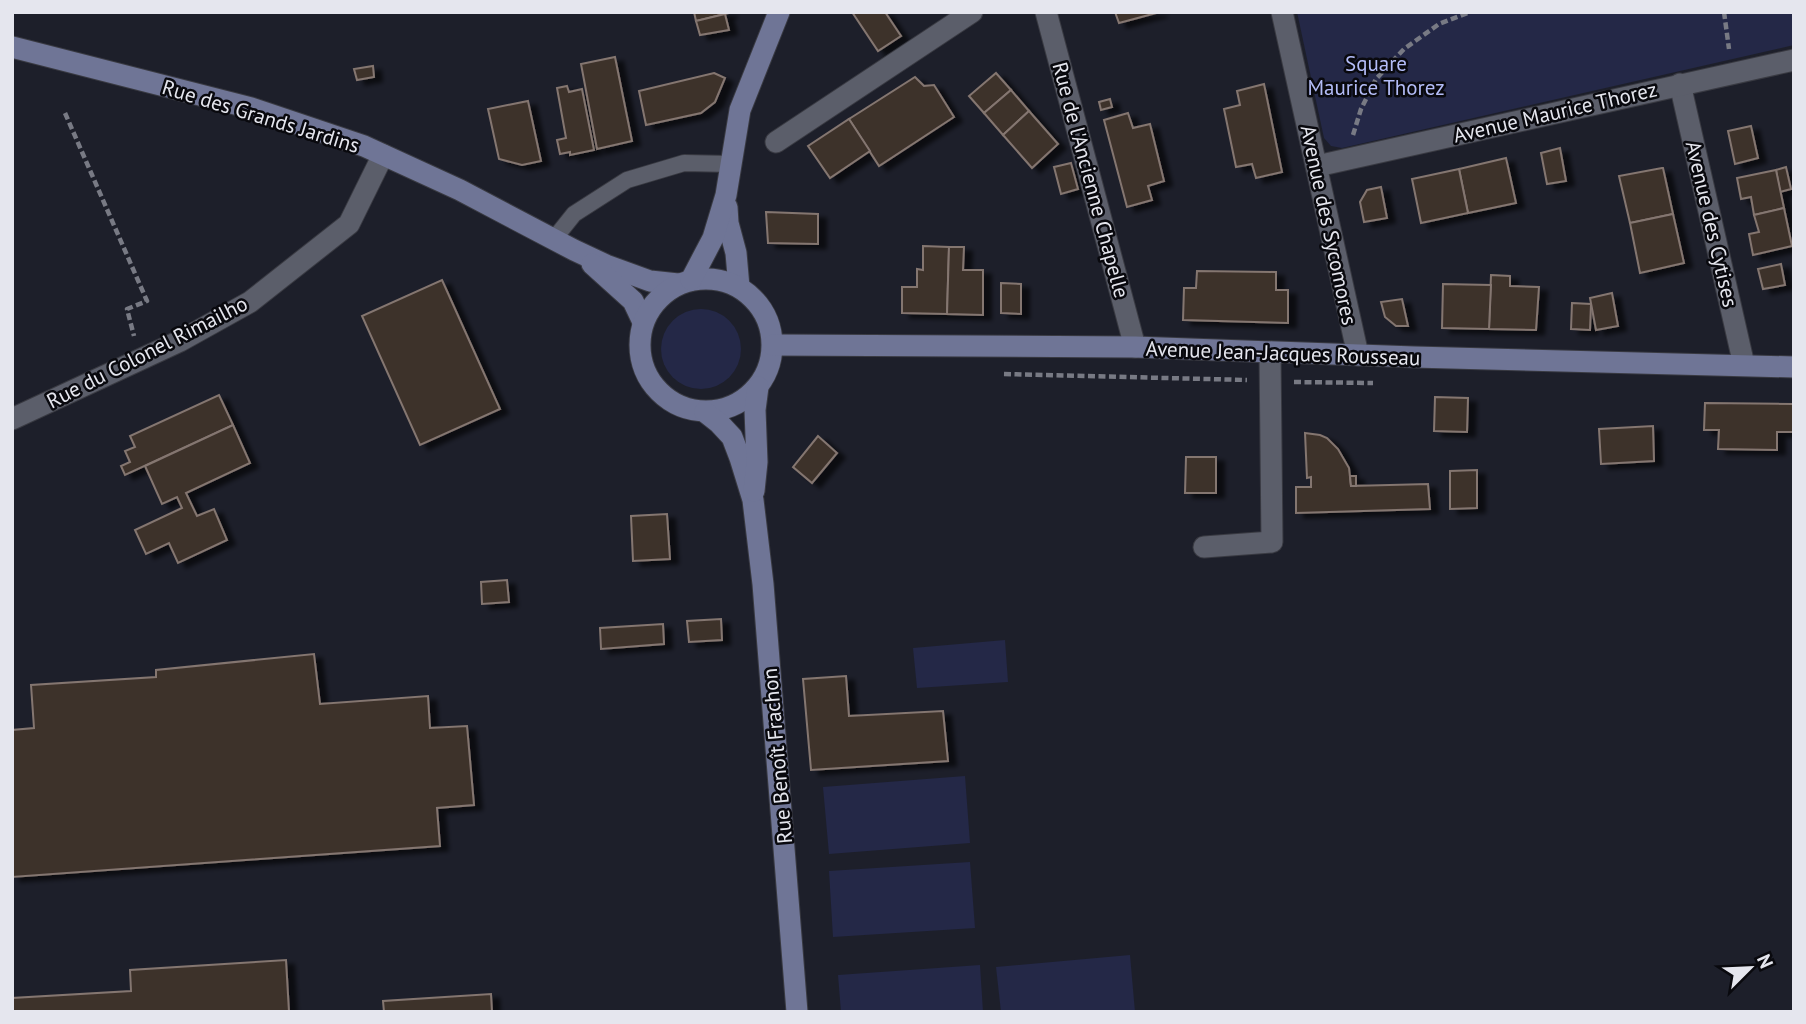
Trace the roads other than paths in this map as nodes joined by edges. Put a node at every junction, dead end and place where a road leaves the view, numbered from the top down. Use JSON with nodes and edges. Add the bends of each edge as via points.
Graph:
{"nodes":[{"id":1,"x":779,"y":12,"type":"edge"},
{"id":2,"x":972,"y":12,"type":"edge"},
{"id":3,"x":1046,"y":12,"type":"edge"},
{"id":4,"x":1282,"y":12,"type":"edge"},
{"id":5,"x":12,"y":47,"type":"edge"},
{"id":6,"x":1794,"y":60,"type":"edge"},
{"id":7,"x":1680,"y":84,"type":"junction"},
{"id":8,"x":776,"y":142,"type":"dead end"},
{"id":9,"x":383,"y":155,"type":"junction"},
{"id":10,"x":731,"y":164,"type":"junction"},
{"id":11,"x":1317,"y":166,"type":"junction"},
{"id":12,"x":726,"y":195,"type":"junction"},
{"id":13,"x":554,"y":239,"type":"junction"},
{"id":14,"x":574,"y":250,"type":"junction"},
{"id":15,"x":684,"y":282,"type":"junction"},
{"id":16,"x":739,"y":288,"type":"junction"},
{"id":17,"x":643,"y":322,"type":"junction"},
{"id":18,"x":773,"y":345,"type":"junction"},
{"id":19,"x":1135,"y":347,"type":"junction"},
{"id":20,"x":1270,"y":352,"type":"junction"},
{"id":21,"x":1358,"y":355,"type":"junction"},
{"id":22,"x":1744,"y":365,"type":"junction"},
{"id":23,"x":1794,"y":367,"type":"edge"},
{"id":24,"x":758,"y":387,"type":"junction"},
{"id":25,"x":705,"y":412,"type":"junction"},
{"id":26,"x":12,"y":419,"type":"edge"},
{"id":27,"x":753,"y":500,"type":"junction"},
{"id":28,"x":1204,"y":547,"type":"dead end"},
{"id":29,"x":797,"y":1012,"type":"edge"}],
"edges":[{"from":1,"to":10,"type":"main road","via":[[740,110]]},
{"from":2,"to":8,"type":"street"},
{"from":3,"to":19,"type":"street","name":"Rue de l'Ancienne Chapelle"},
{"from":4,"to":11,"type":"street","name":"Avenue des Sycomores"},
{"from":5,"to":9,"type":"main road","name":"Rue des Grands Jardins","via":[[251,108]]},
{"from":6,"to":7,"type":"street","name":"Avenue Maurice Thorez"},
{"from":7,"to":11,"type":"street","name":"Avenue Maurice Thorez"},
{"from":7,"to":22,"type":"street","name":"Avenue des Cytises"},
{"from":9,"to":13,"type":"main road","name":"Rue des Grands Jardins"},
{"from":9,"to":26,"type":"street","name":"Rue du Colonel Rimailho","via":[[349,224],[250,302],[180,341]]},
{"from":10,"to":12,"type":"main road"},
{"from":10,"to":13,"type":"lane","via":[[684,163],[627,180],[574,214]]},
{"from":11,"to":21,"type":"street","name":"Avenue des Sycomores"},
{"from":12,"to":15,"type":"main road","via":[[713,238]]},
{"from":12,"to":16,"type":"main road"},
{"from":13,"to":14,"type":"main road","name":"Rue des Grands Jardins"},
{"from":14,"to":15,"type":"main road","via":[[650,281]]},
{"from":14,"to":17,"type":"main road","via":[[633,302]]},
{"from":15,"to":16,"type":"main road","via":[[711,278]]},
{"from":15,"to":17,"type":"main road","via":[[656,300]]},
{"from":16,"to":18,"type":"main road","via":[[767,318]]},
{"from":17,"to":25,"type":"main road","via":[[641,363],[658,392],[679,407]]},
{"from":18,"to":19,"type":"main road","name":"Avenue Jean-Jacques Rousseau"},
{"from":18,"to":24,"type":"main road"},
{"from":19,"to":20,"type":"main road","name":"Avenue Jean-Jacques Rousseau"},
{"from":20,"to":21,"type":"main road","name":"Avenue Jean-Jacques Rousseau"},
{"from":20,"to":28,"type":"street","via":[[1272,542]]},
{"from":21,"to":22,"type":"main road","name":"Avenue Jean-Jacques Rousseau"},
{"from":22,"to":23,"type":"main road","name":"Avenue Jean-Jacques Rousseau"},
{"from":24,"to":25,"type":"main road","via":[[731,408]]},
{"from":24,"to":27,"type":"main road"},
{"from":25,"to":27,"type":"main road","via":[[732,438]]},
{"from":27,"to":29,"type":"main road","name":"Rue Benoît Frachon"}]}
